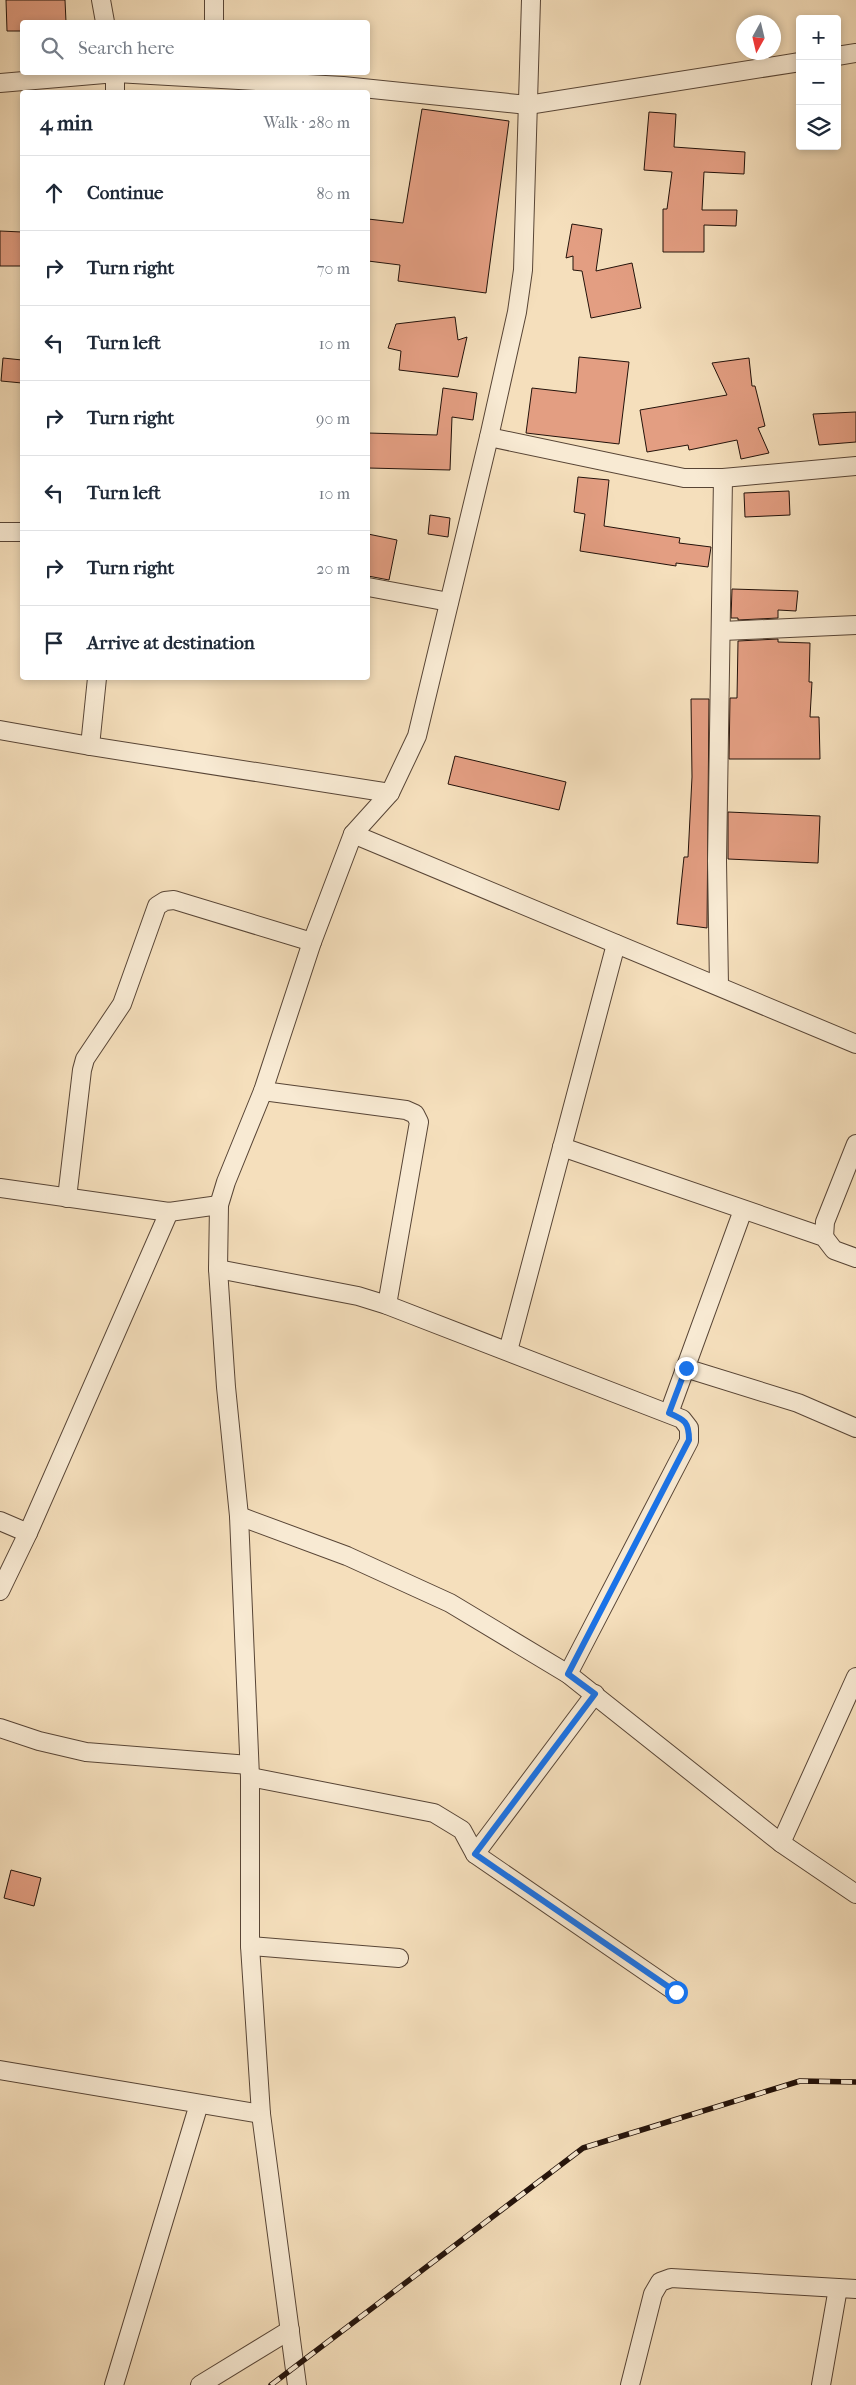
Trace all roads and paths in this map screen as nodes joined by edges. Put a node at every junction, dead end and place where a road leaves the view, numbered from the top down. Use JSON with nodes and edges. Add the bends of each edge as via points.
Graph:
{"nodes":[{"id":1,"x":101,"y":0,"type":"edge"},
{"id":2,"x":214,"y":0,"type":"edge"},
{"id":3,"x":531,"y":0,"type":"edge"},
{"id":4,"x":105,"y":20,"type":"edge"},
{"id":5,"x":214,"y":20,"type":"edge"},
{"id":6,"x":856,"y":53,"type":"edge"},
{"id":7,"x":841,"y":55,"type":"edge"},
{"id":8,"x":796,"y":63,"type":"edge"},
{"id":9,"x":93,"y":75,"type":"edge"},
{"id":10,"x":116,"y":75,"type":"edge"},
{"id":11,"x":183,"y":75,"type":"edge"},
{"id":12,"x":216,"y":76,"type":"edge"},
{"id":13,"x":0,"y":83,"type":"edge"},
{"id":14,"x":307,"y":89,"type":"edge"},
{"id":15,"x":115,"y":90,"type":"edge"},
{"id":16,"x":528,"y":105,"type":"junction"},
{"id":17,"x":489,"y":437,"type":"junction"},
{"id":18,"x":856,"y":466,"type":"edge"},
{"id":19,"x":723,"y":478,"type":"junction"},
{"id":20,"x":0,"y":532,"type":"edge"},
{"id":21,"x":20,"y":532,"type":"edge"},
{"id":22,"x":370,"y":587,"type":"edge"},
{"id":23,"x":449,"y":602,"type":"junction"},
{"id":24,"x":856,"y":625,"type":"edge"},
{"id":25,"x":722,"y":631,"type":"junction"},
{"id":26,"x":97,"y":680,"type":"edge"},
{"id":27,"x":0,"y":730,"type":"edge"},
{"id":28,"x":90,"y":746,"type":"junction"},
{"id":29,"x":390,"y":793,"type":"junction"},
{"id":30,"x":353,"y":834,"type":"junction"},
{"id":31,"x":312,"y":942,"type":"junction"},
{"id":32,"x":616,"y":944,"type":"junction"},
{"id":33,"x":719,"y":986,"type":"junction"},
{"id":34,"x":856,"y":1044,"type":"edge"},
{"id":35,"x":262,"y":1091,"type":"junction"},
{"id":36,"x":856,"y":1144,"type":"edge"},
{"id":37,"x":562,"y":1147,"type":"junction"},
{"id":38,"x":0,"y":1188,"type":"edge"},
{"id":39,"x":67,"y":1198,"type":"junction"},
{"id":40,"x":219,"y":1205,"type":"junction"},
{"id":41,"x":743,"y":1210,"type":"junction"},
{"id":42,"x":169,"y":1212,"type":"junction"},
{"id":43,"x":824,"y":1237,"type":"junction"},
{"id":44,"x":856,"y":1258,"type":"edge"},
{"id":45,"x":218,"y":1269,"type":"junction"},
{"id":46,"x":386,"y":1305,"type":"junction"},
{"id":47,"x":508,"y":1351,"type":"junction"},
{"id":48,"x":686,"y":1368,"type":"junction"},
{"id":49,"x":669,"y":1413,"type":"junction"},
{"id":50,"x":856,"y":1428,"type":"edge"},
{"id":51,"x":239,"y":1516,"type":"junction"},
{"id":52,"x":0,"y":1521,"type":"edge"},
{"id":53,"x":28,"y":1533,"type":"junction"},
{"id":54,"x":0,"y":1591,"type":"edge"},
{"id":55,"x":568,"y":1674,"type":"junction"},
{"id":56,"x":856,"y":1677,"type":"edge"},
{"id":57,"x":595,"y":1694,"type":"junction"},
{"id":58,"x":0,"y":1728,"type":"edge"},
{"id":59,"x":249,"y":1771,"type":"junction"},
{"id":60,"x":781,"y":1843,"type":"junction"},
{"id":61,"x":475,"y":1854,"type":"junction"},
{"id":62,"x":856,"y":1894,"type":"edge"},
{"id":63,"x":250,"y":1946,"type":"junction"},
{"id":64,"x":399,"y":1958,"type":"dead end"},
{"id":65,"x":676,"y":1992,"type":"dead end"},
{"id":66,"x":0,"y":2070,"type":"edge"},
{"id":67,"x":199,"y":2104,"type":"junction"},
{"id":68,"x":261,"y":2114,"type":"junction"},
{"id":69,"x":838,"y":2288,"type":"junction"},
{"id":70,"x":856,"y":2289,"type":"edge"},
{"id":71,"x":290,"y":2330,"type":"junction"},
{"id":72,"x":114,"y":2385,"type":"edge"},
{"id":73,"x":200,"y":2385,"type":"edge"},
{"id":74,"x":297,"y":2385,"type":"edge"},
{"id":75,"x":630,"y":2385,"type":"edge"},
{"id":76,"x":821,"y":2385,"type":"edge"}],
"edges":[{"from":1,"to":4,"type":"street"},
{"from":2,"to":5,"type":"street"},
{"from":3,"to":16,"type":"street"},
{"from":6,"to":7,"type":"street"},
{"from":8,"to":16,"type":"street"},
{"from":9,"to":13,"type":"street"},
{"from":10,"to":15,"type":"street"},
{"from":11,"to":12,"type":"street"},
{"from":12,"to":14,"type":"street"},
{"from":14,"to":16,"type":"street","via":[[343,86]]},
{"from":16,"to":17,"type":"street","via":[[523,270]]},
{"from":17,"to":19,"type":"street","via":[[684,478]]},
{"from":17,"to":23,"type":"street"},
{"from":18,"to":19,"type":"street"},
{"from":19,"to":25,"type":"street"},
{"from":20,"to":21,"type":"street"},
{"from":22,"to":23,"type":"street"},
{"from":23,"to":29,"type":"street","via":[[417,736]]},
{"from":24,"to":25,"type":"street"},
{"from":25,"to":33,"type":"street","via":[[717,860]]},
{"from":26,"to":28,"type":"street"},
{"from":27,"to":28,"type":"street"},
{"from":28,"to":29,"type":"street"},
{"from":29,"to":30,"type":"street"},
{"from":30,"to":31,"type":"street"},
{"from":30,"to":32,"type":"street"},
{"from":31,"to":35,"type":"street"},
{"from":31,"to":39,"type":"street","via":[[174,900],[165,900],[157,906],[122,1004],[85,1059]]},
{"from":32,"to":33,"type":"street"},
{"from":32,"to":37,"type":"street"},
{"from":33,"to":34,"type":"street"},
{"from":35,"to":40,"type":"street"},
{"from":35,"to":46,"type":"street","via":[[406,1110],[415,1114],[419,1122]]},
{"from":36,"to":43,"type":"street","via":[[825,1222]]},
{"from":37,"to":41,"type":"street"},
{"from":37,"to":47,"type":"street"},
{"from":38,"to":39,"type":"street"},
{"from":39,"to":42,"type":"street"},
{"from":40,"to":42,"type":"street"},
{"from":40,"to":45,"type":"street"},
{"from":41,"to":43,"type":"street"},
{"from":41,"to":48,"type":"street"},
{"from":42,"to":53,"type":"street"},
{"from":43,"to":44,"type":"street","via":[[834,1250]]},
{"from":45,"to":46,"type":"street","via":[[358,1296]]},
{"from":45,"to":51,"type":"street"},
{"from":46,"to":47,"type":"street"},
{"from":47,"to":49,"type":"street"},
{"from":48,"to":49,"type":"street"},
{"from":48,"to":50,"type":"street","via":[[798,1403]]},
{"from":49,"to":55,"type":"street","via":[[682,1419],[689,1428],[689,1440]]},
{"from":51,"to":55,"type":"street","via":[[347,1556],[450,1603]]},
{"from":51,"to":59,"type":"street"},
{"from":52,"to":53,"type":"street"},
{"from":53,"to":54,"type":"street"},
{"from":55,"to":57,"type":"street"},
{"from":56,"to":60,"type":"street"},
{"from":57,"to":60,"type":"street"},
{"from":57,"to":61,"type":"street"},
{"from":58,"to":59,"type":"street","via":[[86,1752]]},
{"from":59,"to":61,"type":"street","via":[[434,1813],[462,1830]]},
{"from":59,"to":63,"type":"street"},
{"from":60,"to":62,"type":"street"},
{"from":61,"to":65,"type":"street"},
{"from":63,"to":64,"type":"street"},
{"from":63,"to":68,"type":"street"},
{"from":66,"to":67,"type":"street"},
{"from":67,"to":68,"type":"street"},
{"from":67,"to":72,"type":"street"},
{"from":68,"to":71,"type":"street"},
{"from":69,"to":70,"type":"street"},
{"from":69,"to":75,"type":"street","via":[[671,2278],[660,2282],[653,2294]]},
{"from":69,"to":76,"type":"street"},
{"from":71,"to":73,"type":"street"},
{"from":71,"to":74,"type":"street"}]}
